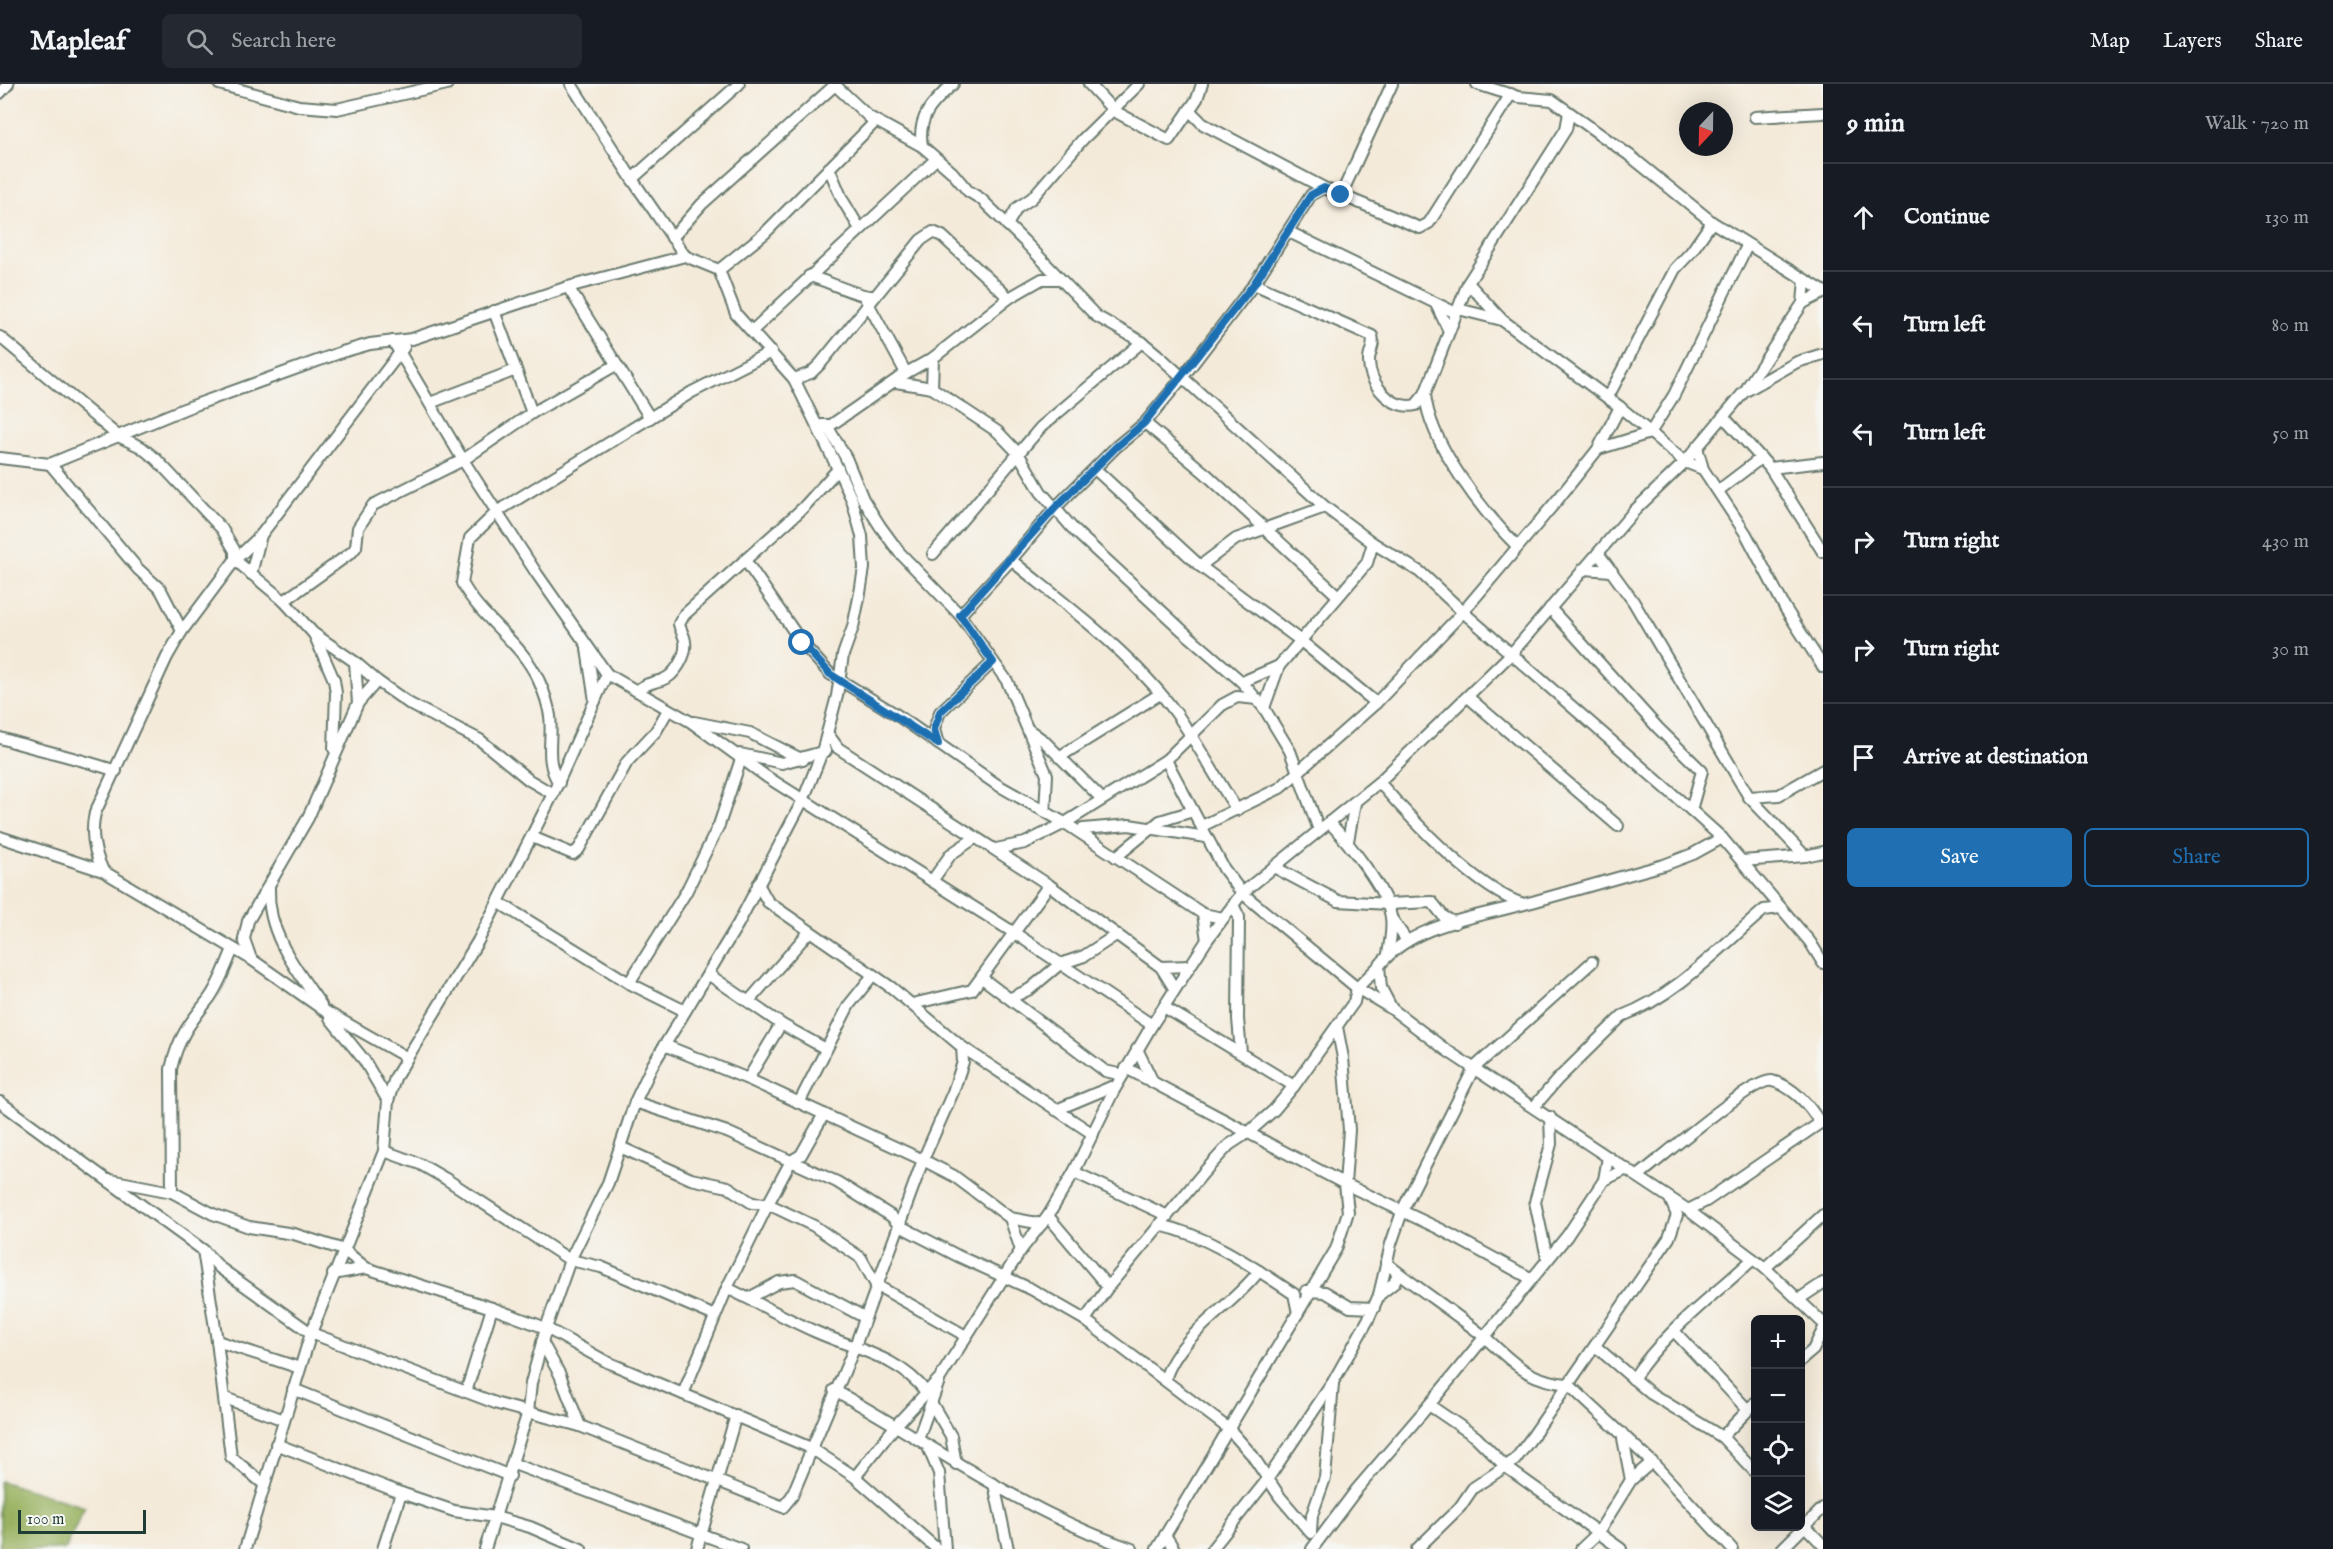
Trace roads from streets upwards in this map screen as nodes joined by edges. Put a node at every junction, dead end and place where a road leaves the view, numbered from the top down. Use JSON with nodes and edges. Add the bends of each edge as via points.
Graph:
{"nodes":[{"id":1,"x":8,"y":84,"type":"edge"},
{"id":2,"x":219,"y":84,"type":"edge"},
{"id":3,"x":447,"y":84,"type":"edge"},
{"id":4,"x":571,"y":84,"type":"edge"},
{"id":5,"x":953,"y":84,"type":"edge"},
{"id":6,"x":1089,"y":84,"type":"edge"},
{"id":7,"x":1139,"y":84,"type":"edge"},
{"id":8,"x":1202,"y":84,"type":"edge"},
{"id":9,"x":1392,"y":84,"type":"edge"},
{"id":10,"x":1477,"y":84,"type":"edge"},
{"id":11,"x":834,"y":85,"type":"edge"},
{"id":12,"x":733,"y":86,"type":"edge"},
{"id":13,"x":0,"y":93,"type":"edge"},
{"id":14,"x":1510,"y":94,"type":"junction"},
{"id":15,"x":1189,"y":110,"type":"junction"},
{"id":16,"x":1114,"y":111,"type":"junction"},
{"id":17,"x":1569,"y":113,"type":"junction"},
{"id":18,"x":1823,"y":113,"type":"edge"},
{"id":19,"x":1755,"y":117,"type":"dead end"},
{"id":20,"x":875,"y":122,"type":"junction"},
{"id":21,"x":1582,"y":123,"type":"junction"},
{"id":22,"x":919,"y":129,"type":"junction"},
{"id":23,"x":1566,"y":129,"type":"junction"},
{"id":24,"x":903,"y":135,"type":"junction"},
{"id":25,"x":922,"y":146,"type":"junction"},
{"id":26,"x":936,"y":159,"type":"junction"},
{"id":27,"x":829,"y":168,"type":"junction"},
{"id":28,"x":632,"y":179,"type":"junction"},
{"id":29,"x":1311,"y":181,"type":"junction"},
{"id":30,"x":1324,"y":188,"type":"junction"},
{"id":31,"x":1311,"y":195,"type":"junction"},
{"id":32,"x":1341,"y":195,"type":"junction"},
{"id":33,"x":1712,"y":222,"type":"junction"},
{"id":34,"x":1007,"y":225,"type":"junction"},
{"id":35,"x":860,"y":229,"type":"junction"},
{"id":36,"x":1289,"y":232,"type":"junction"},
{"id":37,"x":672,"y":238,"type":"junction"},
{"id":38,"x":1747,"y":246,"type":"junction"},
{"id":39,"x":685,"y":256,"type":"junction"},
{"id":40,"x":822,"y":264,"type":"junction"},
{"id":41,"x":1048,"y":268,"type":"junction"},
{"id":42,"x":719,"y":270,"type":"junction"},
{"id":43,"x":809,"y":276,"type":"junction"},
{"id":44,"x":1042,"y":279,"type":"junction"},
{"id":45,"x":1058,"y":279,"type":"junction"},
{"id":46,"x":829,"y":280,"type":"junction"},
{"id":47,"x":1805,"y":280,"type":"junction"},
{"id":48,"x":1468,"y":283,"type":"junction"},
{"id":49,"x":1254,"y":284,"type":"junction"},
{"id":50,"x":568,"y":287,"type":"junction"},
{"id":51,"x":1823,"y":292,"type":"edge"},
{"id":52,"x":1009,"y":298,"type":"junction"},
{"id":53,"x":866,"y":301,"type":"junction"},
{"id":54,"x":1803,"y":303,"type":"junction"},
{"id":55,"x":1436,"y":304,"type":"junction"},
{"id":56,"x":494,"y":311,"type":"junction"},
{"id":57,"x":1457,"y":311,"type":"junction"},
{"id":58,"x":1502,"y":320,"type":"junction"},
{"id":59,"x":752,"y":331,"type":"junction"},
{"id":60,"x":1449,"y":331,"type":"junction"},
{"id":61,"x":0,"y":337,"type":"edge"},
{"id":62,"x":412,"y":339,"type":"junction"},
{"id":63,"x":393,"y":341,"type":"junction"},
{"id":64,"x":1142,"y":342,"type":"junction"},
{"id":65,"x":400,"y":352,"type":"junction"},
{"id":66,"x":771,"y":352,"type":"junction"},
{"id":67,"x":1823,"y":354,"type":"edge"},
{"id":68,"x":933,"y":358,"type":"junction"},
{"id":69,"x":616,"y":365,"type":"junction"},
{"id":70,"x":516,"y":370,"type":"junction"},
{"id":71,"x":906,"y":373,"type":"junction"},
{"id":72,"x":1182,"y":378,"type":"junction"},
{"id":73,"x":794,"y":379,"type":"junction"},
{"id":74,"x":896,"y":382,"type":"junction"},
{"id":75,"x":932,"y":388,"type":"junction"},
{"id":76,"x":1744,"y":392,"type":"junction"},
{"id":77,"x":1425,"y":394,"type":"junction"},
{"id":78,"x":1608,"y":397,"type":"junction"},
{"id":79,"x":430,"y":403,"type":"junction"},
{"id":80,"x":1620,"y":407,"type":"junction"},
{"id":81,"x":532,"y":413,"type":"junction"},
{"id":82,"x":1724,"y":416,"type":"junction"},
{"id":83,"x":650,"y":418,"type":"junction"},
{"id":84,"x":1144,"y":423,"type":"junction"},
{"id":85,"x":826,"y":426,"type":"junction"},
{"id":86,"x":1650,"y":433,"type":"junction"},
{"id":87,"x":118,"y":436,"type":"junction"},
{"id":88,"x":1697,"y":447,"type":"junction"},
{"id":89,"x":1598,"y":449,"type":"junction"},
{"id":90,"x":1018,"y":453,"type":"junction"},
{"id":91,"x":0,"y":458,"type":"edge"},
{"id":92,"x":1761,"y":458,"type":"junction"},
{"id":93,"x":463,"y":460,"type":"junction"},
{"id":94,"x":1685,"y":462,"type":"junction"},
{"id":95,"x":1823,"y":462,"type":"edge"},
{"id":96,"x":1008,"y":463,"type":"junction"},
{"id":97,"x":50,"y":464,"type":"junction"},
{"id":98,"x":1024,"y":465,"type":"junction"},
{"id":99,"x":1770,"y":468,"type":"junction"},
{"id":100,"x":838,"y":469,"type":"junction"},
{"id":101,"x":1095,"y":469,"type":"junction"},
{"id":102,"x":1703,"y":469,"type":"junction"},
{"id":103,"x":1719,"y":490,"type":"junction"},
{"id":104,"x":1325,"y":507,"type":"junction"},
{"id":105,"x":1054,"y":509,"type":"junction"},
{"id":106,"x":498,"y":511,"type":"junction"},
{"id":107,"x":1265,"y":528,"type":"junction"},
{"id":108,"x":261,"y":535,"type":"junction"},
{"id":109,"x":1373,"y":543,"type":"junction"},
{"id":110,"x":1517,"y":546,"type":"junction"},
{"id":111,"x":1823,"y":552,"type":"edge"},
{"id":112,"x":1598,"y":553,"type":"junction"},
{"id":113,"x":933,"y":554,"type":"dead end"},
{"id":114,"x":1388,"y":554,"type":"junction"},
{"id":115,"x":235,"y":560,"type":"junction"},
{"id":116,"x":744,"y":560,"type":"junction"},
{"id":117,"x":1011,"y":560,"type":"junction"},
{"id":118,"x":1367,"y":563,"type":"junction"},
{"id":119,"x":1200,"y":566,"type":"junction"},
{"id":120,"x":1583,"y":569,"type":"junction"},
{"id":121,"x":1612,"y":570,"type":"junction"},
{"id":122,"x":251,"y":574,"type":"junction"},
{"id":123,"x":1338,"y":596,"type":"junction"},
{"id":124,"x":284,"y":601,"type":"junction"},
{"id":125,"x":1550,"y":608,"type":"junction"},
{"id":126,"x":1463,"y":612,"type":"junction"},
{"id":127,"x":960,"y":615,"type":"junction"},
{"id":128,"x":182,"y":631,"type":"junction"},
{"id":129,"x":313,"y":633,"type":"junction"},
{"id":130,"x":1301,"y":641,"type":"junction"},
{"id":131,"x":586,"y":646,"type":"junction"},
{"id":132,"x":1511,"y":654,"type":"junction"},
{"id":133,"x":355,"y":662,"type":"junction"},
{"id":134,"x":993,"y":662,"type":"junction"},
{"id":135,"x":1279,"y":666,"type":"junction"},
{"id":136,"x":1823,"y":667,"type":"edge"},
{"id":137,"x":606,"y":675,"type":"junction"},
{"id":138,"x":377,"y":681,"type":"junction"},
{"id":139,"x":840,"y":681,"type":"junction"},
{"id":140,"x":1243,"y":683,"type":"junction"},
{"id":141,"x":854,"y":690,"type":"junction"},
{"id":142,"x":637,"y":691,"type":"junction"},
{"id":143,"x":1160,"y":694,"type":"junction"},
{"id":144,"x":837,"y":696,"type":"junction"},
{"id":145,"x":1237,"y":697,"type":"junction"},
{"id":146,"x":1468,"y":697,"type":"junction"},
{"id":147,"x":595,"y":702,"type":"junction"},
{"id":148,"x":358,"y":703,"type":"junction"},
{"id":149,"x":1376,"y":703,"type":"junction"},
{"id":150,"x":1261,"y":704,"type":"junction"},
{"id":151,"x":668,"y":710,"type":"junction"},
{"id":152,"x":691,"y":722,"type":"junction"},
{"id":153,"x":1029,"y":730,"type":"junction"},
{"id":154,"x":827,"y":733,"type":"junction"},
{"id":155,"x":1190,"y":737,"type":"junction"},
{"id":156,"x":0,"y":738,"type":"edge"},
{"id":157,"x":938,"y":744,"type":"junction"},
{"id":158,"x":838,"y":748,"type":"junction"},
{"id":159,"x":822,"y":752,"type":"junction"},
{"id":160,"x":334,"y":755,"type":"junction"},
{"id":161,"x":738,"y":756,"type":"junction"},
{"id":162,"x":1059,"y":757,"type":"junction"},
{"id":163,"x":803,"y":760,"type":"junction"},
{"id":164,"x":1166,"y":760,"type":"junction"},
{"id":165,"x":1823,"y":770,"type":"edge"},
{"id":166,"x":116,"y":771,"type":"junction"},
{"id":167,"x":1299,"y":773,"type":"junction"},
{"id":168,"x":1379,"y":782,"type":"junction"},
{"id":169,"x":559,"y":783,"type":"junction"},
{"id":170,"x":553,"y":794,"type":"junction"},
{"id":171,"x":1749,"y":797,"type":"junction"},
{"id":172,"x":804,"y":798,"type":"junction"},
{"id":173,"x":1101,"y":798,"type":"junction"},
{"id":174,"x":1355,"y":802,"type":"junction"},
{"id":175,"x":1237,"y":810,"type":"junction"},
{"id":176,"x":1691,"y":810,"type":"junction"},
{"id":177,"x":1045,"y":811,"type":"junction"},
{"id":178,"x":1085,"y":811,"type":"junction"},
{"id":179,"x":1193,"y":811,"type":"junction"},
{"id":180,"x":1329,"y":822,"type":"junction"},
{"id":181,"x":1065,"y":823,"type":"junction"},
{"id":182,"x":1618,"y":826,"type":"dead end"},
{"id":183,"x":1152,"y":828,"type":"junction"},
{"id":184,"x":1319,"y":830,"type":"junction"},
{"id":185,"x":1083,"y":831,"type":"junction"},
{"id":186,"x":1204,"y":831,"type":"junction"},
{"id":187,"x":0,"y":837,"type":"edge"},
{"id":188,"x":532,"y":837,"type":"junction"},
{"id":189,"x":975,"y":838,"type":"junction"},
{"id":190,"x":1722,"y":838,"type":"junction"},
{"id":191,"x":1348,"y":841,"type":"junction"},
{"id":192,"x":996,"y":849,"type":"junction"},
{"id":193,"x":1823,"y":852,"type":"edge"},
{"id":194,"x":1793,"y":853,"type":"junction"},
{"id":195,"x":1116,"y":857,"type":"junction"},
{"id":196,"x":1742,"y":861,"type":"junction"},
{"id":197,"x":1274,"y":867,"type":"junction"},
{"id":198,"x":103,"y":871,"type":"junction"},
{"id":199,"x":932,"y":882,"type":"junction"},
{"id":200,"x":758,"y":884,"type":"junction"},
{"id":201,"x":1049,"y":885,"type":"junction"},
{"id":202,"x":269,"y":887,"type":"junction"},
{"id":203,"x":1242,"y":893,"type":"junction"},
{"id":204,"x":1769,"y":893,"type":"junction"},
{"id":205,"x":750,"y":899,"type":"junction"},
{"id":206,"x":498,"y":902,"type":"junction"},
{"id":207,"x":768,"y":902,"type":"junction"},
{"id":208,"x":1388,"y":904,"type":"junction"},
{"id":209,"x":1526,"y":904,"type":"junction"},
{"id":210,"x":1233,"y":905,"type":"junction"},
{"id":211,"x":1780,"y":908,"type":"junction"},
{"id":212,"x":1764,"y":910,"type":"junction"},
{"id":213,"x":1203,"y":914,"type":"junction"},
{"id":214,"x":1222,"y":918,"type":"junction"},
{"id":215,"x":1392,"y":919,"type":"junction"},
{"id":216,"x":1455,"y":922,"type":"junction"},
{"id":217,"x":809,"y":932,"type":"junction"},
{"id":218,"x":1016,"y":934,"type":"junction"},
{"id":219,"x":1116,"y":935,"type":"junction"},
{"id":220,"x":1823,"y":939,"type":"edge"},
{"id":221,"x":1207,"y":940,"type":"junction"},
{"id":222,"x":1407,"y":941,"type":"junction"},
{"id":223,"x":1810,"y":942,"type":"junction"},
{"id":224,"x":233,"y":949,"type":"junction"},
{"id":225,"x":1388,"y":954,"type":"junction"},
{"id":226,"x":251,"y":959,"type":"junction"},
{"id":227,"x":1592,"y":962,"type":"dead end"},
{"id":228,"x":1823,"y":963,"type":"edge"},
{"id":229,"x":1060,"y":964,"type":"junction"},
{"id":230,"x":1190,"y":966,"type":"junction"},
{"id":231,"x":1379,"y":966,"type":"junction"},
{"id":232,"x":1161,"y":967,"type":"junction"},
{"id":233,"x":708,"y":974,"type":"junction"},
{"id":234,"x":873,"y":975,"type":"junction"},
{"id":235,"x":982,"y":978,"type":"junction"},
{"id":236,"x":629,"y":983,"type":"junction"},
{"id":237,"x":1174,"y":988,"type":"junction"},
{"id":238,"x":1357,"y":988,"type":"junction"},
{"id":239,"x":1369,"y":996,"type":"junction"},
{"id":240,"x":1011,"y":998,"type":"junction"},
{"id":241,"x":748,"y":1001,"type":"junction"},
{"id":242,"x":1354,"y":1002,"type":"junction"},
{"id":243,"x":912,"y":1004,"type":"junction"},
{"id":244,"x":1164,"y":1006,"type":"junction"},
{"id":245,"x":1392,"y":1010,"type":"junction"},
{"id":246,"x":325,"y":1011,"type":"junction"},
{"id":247,"x":685,"y":1011,"type":"junction"},
{"id":248,"x":781,"y":1024,"type":"junction"},
{"id":249,"x":1152,"y":1025,"type":"junction"},
{"id":250,"x":1337,"y":1027,"type":"junction"},
{"id":251,"x":663,"y":1045,"type":"junction"},
{"id":252,"x":962,"y":1047,"type":"junction"},
{"id":253,"x":826,"y":1049,"type":"junction"},
{"id":254,"x":1137,"y":1049,"type":"junction"},
{"id":255,"x":1241,"y":1053,"type":"junction"},
{"id":256,"x":975,"y":1055,"type":"junction"},
{"id":257,"x":406,"y":1058,"type":"junction"},
{"id":258,"x":963,"y":1062,"type":"junction"},
{"id":259,"x":1474,"y":1068,"type":"junction"},
{"id":260,"x":1104,"y":1071,"type":"junction"},
{"id":261,"x":1125,"y":1072,"type":"junction"},
{"id":262,"x":748,"y":1079,"type":"junction"},
{"id":263,"x":1154,"y":1082,"type":"junction"},
{"id":264,"x":1294,"y":1086,"type":"junction"},
{"id":265,"x":1112,"y":1089,"type":"junction"},
{"id":266,"x":388,"y":1101,"type":"junction"},
{"id":267,"x":0,"y":1102,"type":"edge"},
{"id":268,"x":635,"y":1102,"type":"junction"},
{"id":269,"x":799,"y":1103,"type":"junction"},
{"id":270,"x":1534,"y":1107,"type":"junction"},
{"id":271,"x":1056,"y":1110,"type":"junction"},
{"id":272,"x":824,"y":1114,"type":"junction"},
{"id":273,"x":1550,"y":1117,"type":"junction"},
{"id":274,"x":1822,"y":1122,"type":"edge"},
{"id":275,"x":1233,"y":1123,"type":"junction"},
{"id":276,"x":1249,"y":1132,"type":"junction"},
{"id":277,"x":1093,"y":1134,"type":"junction"},
{"id":278,"x":1229,"y":1145,"type":"junction"},
{"id":279,"x":620,"y":1147,"type":"junction"},
{"id":280,"x":384,"y":1151,"type":"junction"},
{"id":281,"x":1608,"y":1157,"type":"junction"},
{"id":282,"x":923,"y":1160,"type":"junction"},
{"id":283,"x":791,"y":1161,"type":"junction"},
{"id":284,"x":1627,"y":1169,"type":"junction"},
{"id":285,"x":1074,"y":1172,"type":"junction"},
{"id":286,"x":1638,"y":1176,"type":"junction"},
{"id":287,"x":106,"y":1179,"type":"junction"},
{"id":288,"x":1604,"y":1180,"type":"junction"},
{"id":289,"x":1345,"y":1185,"type":"junction"},
{"id":290,"x":172,"y":1192,"type":"junction"},
{"id":291,"x":1670,"y":1199,"type":"junction"},
{"id":292,"x":1706,"y":1201,"type":"junction"},
{"id":293,"x":768,"y":1204,"type":"junction"},
{"id":294,"x":1403,"y":1209,"type":"junction"},
{"id":295,"x":1688,"y":1210,"type":"junction"},
{"id":296,"x":1166,"y":1215,"type":"junction"},
{"id":297,"x":1823,"y":1215,"type":"edge"},
{"id":298,"x":1010,"y":1218,"type":"junction"},
{"id":299,"x":1045,"y":1220,"type":"junction"},
{"id":300,"x":1702,"y":1221,"type":"junction"},
{"id":301,"x":900,"y":1226,"type":"junction"},
{"id":302,"x":1159,"y":1226,"type":"junction"},
{"id":303,"x":203,"y":1250,"type":"junction"},
{"id":304,"x":344,"y":1250,"type":"junction"},
{"id":305,"x":1021,"y":1250,"type":"junction"},
{"id":306,"x":1547,"y":1258,"type":"junction"},
{"id":307,"x":1752,"y":1259,"type":"junction"},
{"id":308,"x":570,"y":1260,"type":"junction"},
{"id":309,"x":1386,"y":1263,"type":"junction"},
{"id":310,"x":366,"y":1268,"type":"junction"},
{"id":311,"x":1765,"y":1268,"type":"junction"},
{"id":312,"x":1259,"y":1271,"type":"junction"},
{"id":313,"x":333,"y":1274,"type":"junction"},
{"id":314,"x":1003,"y":1277,"type":"junction"},
{"id":315,"x":1396,"y":1278,"type":"junction"},
{"id":316,"x":1530,"y":1278,"type":"junction"},
{"id":317,"x":1823,"y":1283,"type":"edge"},
{"id":318,"x":876,"y":1285,"type":"junction"},
{"id":319,"x":1108,"y":1287,"type":"junction"},
{"id":320,"x":727,"y":1288,"type":"junction"},
{"id":321,"x":1312,"y":1290,"type":"junction"},
{"id":322,"x":1294,"y":1294,"type":"junction"},
{"id":323,"x":1379,"y":1295,"type":"junction"},
{"id":324,"x":749,"y":1298,"type":"junction"},
{"id":325,"x":1799,"y":1299,"type":"junction"},
{"id":326,"x":492,"y":1308,"type":"junction"},
{"id":327,"x":1374,"y":1308,"type":"junction"},
{"id":328,"x":1298,"y":1313,"type":"junction"},
{"id":329,"x":715,"y":1316,"type":"junction"},
{"id":330,"x":864,"y":1317,"type":"junction"},
{"id":331,"x":1086,"y":1320,"type":"junction"},
{"id":332,"x":1823,"y":1323,"type":"edge"},
{"id":333,"x":546,"y":1328,"type":"junction"},
{"id":334,"x":1823,"y":1330,"type":"edge"},
{"id":335,"x":1674,"y":1331,"type":"junction"},
{"id":336,"x":311,"y":1333,"type":"junction"},
{"id":337,"x":966,"y":1336,"type":"junction"},
{"id":338,"x":1483,"y":1336,"type":"junction"},
{"id":339,"x":217,"y":1341,"type":"junction"},
{"id":340,"x":543,"y":1342,"type":"junction"},
{"id":341,"x":855,"y":1346,"type":"junction"},
{"id":342,"x":1594,"y":1346,"type":"junction"},
{"id":343,"x":1818,"y":1348,"type":"edge"},
{"id":344,"x":1805,"y":1357,"type":"edge"},
{"id":345,"x":1644,"y":1361,"type":"junction"},
{"id":346,"x":300,"y":1368,"type":"junction"},
{"id":347,"x":940,"y":1378,"type":"junction"},
{"id":348,"x":1165,"y":1379,"type":"junction"},
{"id":349,"x":1633,"y":1379,"type":"junction"},
{"id":350,"x":1333,"y":1382,"type":"junction"},
{"id":351,"x":1568,"y":1384,"type":"junction"},
{"id":352,"x":294,"y":1389,"type":"junction"},
{"id":353,"x":834,"y":1390,"type":"junction"},
{"id":354,"x":466,"y":1392,"type":"junction"},
{"id":355,"x":926,"y":1392,"type":"junction"},
{"id":356,"x":1650,"y":1393,"type":"junction"},
{"id":357,"x":683,"y":1394,"type":"junction"},
{"id":358,"x":225,"y":1398,"type":"junction"},
{"id":359,"x":932,"y":1404,"type":"junction"},
{"id":360,"x":1429,"y":1405,"type":"junction"},
{"id":361,"x":1751,"y":1405,"type":"edge"},
{"id":362,"x":528,"y":1412,"type":"junction"},
{"id":363,"x":736,"y":1416,"type":"junction"},
{"id":364,"x":284,"y":1420,"type":"junction"},
{"id":365,"x":897,"y":1424,"type":"junction"},
{"id":366,"x":580,"y":1426,"type":"junction"},
{"id":367,"x":1229,"y":1429,"type":"junction"},
{"id":368,"x":1622,"y":1433,"type":"junction"},
{"id":369,"x":1722,"y":1437,"type":"junction"},
{"id":370,"x":922,"y":1442,"type":"junction"},
{"id":371,"x":276,"y":1444,"type":"junction"},
{"id":372,"x":811,"y":1448,"type":"junction"},
{"id":373,"x":1652,"y":1462,"type":"junction"},
{"id":374,"x":514,"y":1464,"type":"junction"},
{"id":375,"x":956,"y":1464,"type":"junction"},
{"id":376,"x":1511,"y":1464,"type":"junction"},
{"id":377,"x":1751,"y":1469,"type":"edge"},
{"id":378,"x":510,"y":1476,"type":"junction"},
{"id":379,"x":855,"y":1477,"type":"junction"},
{"id":380,"x":716,"y":1478,"type":"junction"},
{"id":381,"x":1267,"y":1480,"type":"junction"},
{"id":382,"x":1631,"y":1480,"type":"junction"},
{"id":383,"x":994,"y":1484,"type":"junction"},
{"id":384,"x":265,"y":1485,"type":"junction"},
{"id":385,"x":401,"y":1493,"type":"junction"},
{"id":386,"x":1823,"y":1508,"type":"edge"},
{"id":387,"x":495,"y":1517,"type":"junction"},
{"id":388,"x":1805,"y":1523,"type":"edge"},
{"id":389,"x":1805,"y":1527,"type":"edge"},
{"id":390,"x":1798,"y":1531,"type":"edge"},
{"id":391,"x":1310,"y":1532,"type":"junction"},
{"id":392,"x":703,"y":1533,"type":"junction"},
{"id":393,"x":1598,"y":1533,"type":"junction"},
{"id":394,"x":1165,"y":1535,"type":"junction"},
{"id":395,"x":1823,"y":1545,"type":"edge"},
{"id":396,"x":1312,"y":1547,"type":"edge"},
{"id":397,"x":245,"y":1549,"type":"edge"},
{"id":398,"x":383,"y":1549,"type":"edge"},
{"id":399,"x":485,"y":1549,"type":"edge"},
{"id":400,"x":581,"y":1549,"type":"edge"},
{"id":401,"x":697,"y":1549,"type":"edge"},
{"id":402,"x":741,"y":1549,"type":"edge"},
{"id":403,"x":937,"y":1549,"type":"edge"},
{"id":404,"x":945,"y":1549,"type":"edge"},
{"id":405,"x":1008,"y":1549,"type":"edge"},
{"id":406,"x":1132,"y":1549,"type":"edge"},
{"id":407,"x":1157,"y":1549,"type":"edge"},
{"id":408,"x":1174,"y":1549,"type":"edge"},
{"id":409,"x":1212,"y":1549,"type":"edge"},
{"id":410,"x":1417,"y":1549,"type":"edge"},
{"id":411,"x":1581,"y":1549,"type":"edge"},
{"id":412,"x":1621,"y":1549,"type":"edge"},
{"id":413,"x":1732,"y":1549,"type":"edge"},
{"id":414,"x":1782,"y":1549,"type":"edge"}],
"edges":[{"from":1,"to":13,"type":"street"},
{"from":2,"to":3,"type":"street","via":[[299,106],[337,109]]},
{"from":4,"to":28,"type":"street"},
{"from":5,"to":22,"type":"street","via":[[928,110]]},
{"from":6,"to":16,"type":"street"},
{"from":7,"to":16,"type":"street"},
{"from":8,"to":15,"type":"street"},
{"from":9,"to":32,"type":"street"},
{"from":10,"to":14,"type":"street"},
{"from":11,"to":20,"type":"street"},
{"from":11,"to":37,"type":"street","via":[[702,204]]},
{"from":12,"to":28,"type":"street","via":[[687,133]]},
{"from":14,"to":17,"type":"street","via":[[1552,100]]},
{"from":14,"to":32,"type":"street","via":[[1425,227],[1411,225]]},
{"from":15,"to":16,"type":"street","via":[[1169,140]]},
{"from":15,"to":29,"type":"street","via":[[1203,124]]},
{"from":16,"to":34,"type":"street","via":[[1083,139],[1032,198],[1017,208]]},
{"from":17,"to":21,"type":"street"},
{"from":17,"to":23,"type":"street"},
{"from":18,"to":19,"type":"street"},
{"from":20,"to":24,"type":"street"},
{"from":20,"to":27,"type":"street"},
{"from":21,"to":23,"type":"street"},
{"from":21,"to":33,"type":"street","via":[[1629,155]]},
{"from":22,"to":24,"type":"street"},
{"from":22,"to":25,"type":"street"},
{"from":23,"to":48,"type":"street"},
{"from":24,"to":25,"type":"street"},
{"from":25,"to":26,"type":"street"},
{"from":26,"to":34,"type":"street"},
{"from":26,"to":35,"type":"street"},
{"from":27,"to":35,"type":"street"},
{"from":27,"to":42,"type":"street","via":[[765,233]]},
{"from":28,"to":37,"type":"street"},
{"from":29,"to":30,"type":"street"},
{"from":29,"to":31,"type":"street"},
{"from":30,"to":31,"type":"street"},
{"from":30,"to":32,"type":"street"},
{"from":31,"to":36,"type":"street"},
{"from":33,"to":38,"type":"street"},
{"from":33,"to":78,"type":"street","via":[[1675,269]]},
{"from":34,"to":41,"type":"street"},
{"from":35,"to":40,"type":"street"},
{"from":36,"to":49,"type":"street"},
{"from":36,"to":55,"type":"street"},
{"from":37,"to":39,"type":"street"},
{"from":38,"to":47,"type":"street"},
{"from":38,"to":86,"type":"street","via":[[1678,386]]},
{"from":39,"to":42,"type":"street"},
{"from":39,"to":50,"type":"street"},
{"from":40,"to":43,"type":"street"},
{"from":40,"to":46,"type":"street"},
{"from":41,"to":44,"type":"street"},
{"from":41,"to":45,"type":"street"},
{"from":42,"to":59,"type":"street","via":[[730,303]]},
{"from":43,"to":46,"type":"street"},
{"from":43,"to":59,"type":"street"},
{"from":44,"to":45,"type":"street"},
{"from":44,"to":52,"type":"street"},
{"from":45,"to":64,"type":"street","via":[[1096,316]]},
{"from":46,"to":53,"type":"street"},
{"from":47,"to":51,"type":"street"},
{"from":47,"to":54,"type":"street"},
{"from":48,"to":57,"type":"street"},
{"from":48,"to":58,"type":"street"},
{"from":49,"to":72,"type":"street"},
{"from":49,"to":77,"type":"street","via":[[1372,336],[1370,366],[1379,388],[1390,400],[1411,406]]},
{"from":50,"to":56,"type":"street"},
{"from":50,"to":69,"type":"street"},
{"from":51,"to":54,"type":"street"},
{"from":52,"to":53,"type":"street","via":[[933,232],[921,240],[876,296]]},
{"from":52,"to":68,"type":"street"},
{"from":53,"to":71,"type":"street"},
{"from":53,"to":73,"type":"street","via":[[821,363],[811,373]]},
{"from":54,"to":76,"type":"street"},
{"from":55,"to":57,"type":"street"},
{"from":55,"to":60,"type":"street"},
{"from":56,"to":62,"type":"street"},
{"from":56,"to":70,"type":"street"},
{"from":57,"to":58,"type":"street"},
{"from":57,"to":60,"type":"street"},
{"from":58,"to":78,"type":"street"},
{"from":59,"to":66,"type":"street"},
{"from":60,"to":77,"type":"street"},
{"from":61,"to":87,"type":"street"},
{"from":62,"to":63,"type":"street"},
{"from":62,"to":65,"type":"street"},
{"from":63,"to":65,"type":"street"},
{"from":63,"to":87,"type":"street","via":[[342,352]]},
{"from":64,"to":72,"type":"street"},
{"from":64,"to":90,"type":"street","via":[[1049,420]]},
{"from":65,"to":79,"type":"street"},
{"from":65,"to":108,"type":"street"},
{"from":66,"to":73,"type":"street"},
{"from":66,"to":83,"type":"street"},
{"from":67,"to":76,"type":"street","via":[[1797,362]]},
{"from":68,"to":71,"type":"street"},
{"from":68,"to":75,"type":"street"},
{"from":69,"to":81,"type":"street"},
{"from":69,"to":83,"type":"street"},
{"from":70,"to":79,"type":"street"},
{"from":70,"to":81,"type":"street"},
{"from":71,"to":74,"type":"street"},
{"from":72,"to":84,"type":"street"},
{"from":72,"to":104,"type":"street"},
{"from":73,"to":85,"type":"street"},
{"from":74,"to":75,"type":"street"},
{"from":74,"to":85,"type":"street"},
{"from":75,"to":90,"type":"street","via":[[998,432]]},
{"from":76,"to":82,"type":"street"},
{"from":77,"to":110,"type":"street","via":[[1431,424],[1440,441],[1484,510]]},
{"from":78,"to":80,"type":"street"},
{"from":79,"to":93,"type":"street"},
{"from":80,"to":86,"type":"street"},
{"from":80,"to":89,"type":"street"},
{"from":81,"to":93,"type":"street"},
{"from":82,"to":88,"type":"street"},
{"from":82,"to":92,"type":"street"},
{"from":83,"to":106,"type":"street"},
{"from":84,"to":101,"type":"street"},
{"from":84,"to":107,"type":"street"},
{"from":85,"to":100,"type":"street","via":[[825,440]]},
{"from":85,"to":127,"type":"street","via":[[880,526],[899,552]]},
{"from":86,"to":89,"type":"street"},
{"from":86,"to":94,"type":"street"},
{"from":87,"to":97,"type":"street"},
{"from":87,"to":115,"type":"street","via":[[156,459],[222,529],[235,551]]},
{"from":88,"to":94,"type":"street"},
{"from":88,"to":102,"type":"street"},
{"from":89,"to":110,"type":"street"},
{"from":90,"to":96,"type":"street"},
{"from":90,"to":98,"type":"street"},
{"from":91,"to":97,"type":"street"},
{"from":92,"to":99,"type":"street"},
{"from":92,"to":103,"type":"street"},
{"from":93,"to":106,"type":"street"},
{"from":93,"to":124,"type":"street","via":[[373,505],[358,528],[352,552]]},
{"from":94,"to":102,"type":"street"},
{"from":94,"to":112,"type":"street"},
{"from":95,"to":99,"type":"street"},
{"from":96,"to":98,"type":"street"},
{"from":96,"to":113,"type":"street"},
{"from":97,"to":128,"type":"street","via":[[138,569],[161,590]]},
{"from":98,"to":105,"type":"street"},
{"from":99,"to":111,"type":"street"},
{"from":100,"to":116,"type":"street","via":[[803,508]]},
{"from":100,"to":139,"type":"street","via":[[862,536],[864,568]]},
{"from":101,"to":105,"type":"street"},
{"from":101,"to":119,"type":"street"},
{"from":102,"to":103,"type":"street"},
{"from":103,"to":136,"type":"street"},
{"from":104,"to":107,"type":"street"},
{"from":104,"to":109,"type":"street"},
{"from":105,"to":117,"type":"street"},
{"from":105,"to":140,"type":"street","via":[[1101,557]]},
{"from":106,"to":131,"type":"street"},
{"from":106,"to":169,"type":"street","via":[[470,538],[462,583],[476,606],[511,639],[538,678],[550,718],[549,763]]},
{"from":107,"to":119,"type":"street","via":[[1236,539]]},
{"from":107,"to":123,"type":"street"},
{"from":108,"to":115,"type":"street"},
{"from":108,"to":122,"type":"street"},
{"from":109,"to":114,"type":"street"},
{"from":109,"to":118,"type":"street"},
{"from":110,"to":126,"type":"street"},
{"from":112,"to":120,"type":"street"},
{"from":112,"to":121,"type":"street"},
{"from":114,"to":118,"type":"street"},
{"from":114,"to":126,"type":"street","via":[[1437,585]]},
{"from":115,"to":122,"type":"street"},
{"from":115,"to":128,"type":"street"},
{"from":116,"to":139,"type":"street","via":[[802,643]]},
{"from":116,"to":142,"type":"street","via":[[681,619],[684,650],[671,676]]},
{"from":117,"to":127,"type":"street"},
{"from":117,"to":143,"type":"street","via":[[1081,617]]},
{"from":118,"to":123,"type":"street"},
{"from":119,"to":130,"type":"street"},
{"from":120,"to":121,"type":"street"},
{"from":120,"to":125,"type":"street"},
{"from":121,"to":171,"type":"street"},
{"from":122,"to":124,"type":"street"},
{"from":123,"to":130,"type":"street"},
{"from":124,"to":129,"type":"street"},
{"from":125,"to":132,"type":"street"},
{"from":125,"to":176,"type":"street","via":[[1702,771]]},
{"from":126,"to":132,"type":"street"},
{"from":126,"to":149,"type":"street"},
{"from":127,"to":134,"type":"street"},
{"from":128,"to":166,"type":"street"},
{"from":129,"to":133,"type":"street"},
{"from":129,"to":160,"type":"street","via":[[334,680]]},
{"from":130,"to":135,"type":"street"},
{"from":130,"to":149,"type":"street"},
{"from":131,"to":137,"type":"street"},
{"from":131,"to":147,"type":"street"},
{"from":132,"to":146,"type":"street"},
{"from":132,"to":176,"type":"street"},
{"from":133,"to":138,"type":"street"},
{"from":133,"to":148,"type":"street"},
{"from":134,"to":153,"type":"street","via":[[1007,681]]},
{"from":134,"to":157,"type":"street","via":[[940,712],[934,729]]},
{"from":135,"to":140,"type":"street"},
{"from":135,"to":150,"type":"street"},
{"from":137,"to":142,"type":"street"},
{"from":137,"to":147,"type":"street"},
{"from":138,"to":148,"type":"street"},
{"from":138,"to":170,"type":"street","via":[[410,704],[480,740],[529,780]]},
{"from":139,"to":141,"type":"street"},
{"from":139,"to":144,"type":"street"},
{"from":140,"to":145,"type":"street"},
{"from":140,"to":150,"type":"street"},
{"from":141,"to":144,"type":"street"},
{"from":141,"to":157,"type":"street"},
{"from":142,"to":151,"type":"street"},
{"from":143,"to":155,"type":"street"},
{"from":143,"to":162,"type":"street"},
{"from":144,"to":154,"type":"street"},
{"from":145,"to":150,"type":"street"},
{"from":145,"to":155,"type":"street","via":[[1222,705]]},
{"from":146,"to":168,"type":"street"},
{"from":146,"to":182,"type":"street"},
{"from":147,"to":169,"type":"street"},
{"from":148,"to":160,"type":"street"},
{"from":149,"to":167,"type":"street"},
{"from":150,"to":167,"type":"street","via":[[1281,732]]},
{"from":151,"to":152,"type":"street"},
{"from":151,"to":188,"type":"street","via":[[651,737],[627,762],[579,849],[573,854]]},
{"from":152,"to":161,"type":"street"},
{"from":152,"to":163,"type":"street","via":[[750,733]]},
{"from":153,"to":162,"type":"street"},
{"from":153,"to":177,"type":"street","via":[[1047,775]]},
{"from":154,"to":158,"type":"street"},
{"from":154,"to":159,"type":"street"},
{"from":155,"to":164,"type":"street"},
{"from":155,"to":175,"type":"street"},
{"from":156,"to":166,"type":"street"},
{"from":157,"to":177,"type":"street","via":[[996,784]]},
{"from":158,"to":159,"type":"street"},
{"from":158,"to":189,"type":"street"},
{"from":159,"to":163,"type":"street"},
{"from":159,"to":172,"type":"street"},
{"from":160,"to":202,"type":"street","via":[[308,818]]},
{"from":161,"to":163,"type":"street","via":[[772,763]]},
{"from":161,"to":172,"type":"street"},
{"from":161,"to":236,"type":"street","via":[[719,825],[686,892]]},
{"from":162,"to":173,"type":"street"},
{"from":164,"to":173,"type":"street"},
{"from":164,"to":179,"type":"street"},
{"from":165,"to":171,"type":"street","via":[[1779,795]]},
{"from":166,"to":198,"type":"street","via":[[92,823],[96,856]]},
{"from":167,"to":175,"type":"street","via":[[1280,788]]},
{"from":167,"to":184,"type":"street"},
{"from":168,"to":174,"type":"street"},
{"from":168,"to":209,"type":"street","via":[[1402,809],[1496,893]]},
{"from":169,"to":170,"type":"street"},
{"from":170,"to":188,"type":"street"},
{"from":171,"to":194,"type":"street"},
{"from":172,"to":199,"type":"street"},
{"from":172,"to":200,"type":"street"},
{"from":173,"to":178,"type":"street"},
{"from":174,"to":180,"type":"street"},
{"from":174,"to":191,"type":"street"},
{"from":175,"to":186,"type":"street"},
{"from":176,"to":190,"type":"street"},
{"from":177,"to":181,"type":"street"},
{"from":178,"to":181,"type":"street"},
{"from":178,"to":185,"type":"street"},
{"from":179,"to":183,"type":"street","via":[[1167,817]]},
{"from":179,"to":186,"type":"street"},
{"from":180,"to":184,"type":"street"},
{"from":180,"to":191,"type":"street"},
{"from":181,"to":185,"type":"street"},
{"from":181,"to":192,"type":"street","via":[[1025,843]]},
{"from":183,"to":185,"type":"street","via":[[1129,825]]},
{"from":183,"to":186,"type":"street"},
{"from":183,"to":195,"type":"street"},
{"from":184,"to":197,"type":"street"},
{"from":185,"to":195,"type":"street"},
{"from":186,"to":203,"type":"street"},
{"from":187,"to":198,"type":"street"},
{"from":188,"to":206,"type":"street"},
{"from":189,"to":192,"type":"street"},
{"from":189,"to":199,"type":"street","via":[[951,854]]},
{"from":190,"to":196,"type":"street"},
{"from":190,"to":209,"type":"street","via":[[1664,865]]},
{"from":191,"to":208,"type":"street"},
{"from":192,"to":201,"type":"street"},
{"from":193,"to":194,"type":"street","via":[[1805,856]]},
{"from":194,"to":196,"type":"street"},
{"from":195,"to":213,"type":"street"},
{"from":196,"to":204,"type":"street"},
{"from":197,"to":203,"type":"street"},
{"from":197,"to":208,"type":"street","via":[[1338,901]]},
{"from":198,"to":224,"type":"street"},
{"from":199,"to":218,"type":"street"},
{"from":200,"to":205,"type":"street"},
{"from":200,"to":207,"type":"street"},
{"from":201,"to":218,"type":"street"},
{"from":201,"to":219,"type":"street"},
{"from":202,"to":226,"type":"street","via":[[245,930]]},
{"from":202,"to":246,"type":"street","via":[[274,930]]},
{"from":203,"to":210,"type":"street"},
{"from":203,"to":238,"type":"street"},
{"from":204,"to":211,"type":"street"},
{"from":204,"to":212,"type":"street"},
{"from":205,"to":207,"type":"street"},
{"from":205,"to":233,"type":"street"},
{"from":206,"to":236,"type":"street"},
{"from":206,"to":257,"type":"street"},
{"from":207,"to":217,"type":"street"},
{"from":208,"to":215,"type":"street"},
{"from":208,"to":216,"type":"street","via":[[1432,902],[1444,917]]},
{"from":209,"to":216,"type":"street"},
{"from":210,"to":214,"type":"street"},
{"from":210,"to":255,"type":"street","via":[[1239,916]]},
{"from":211,"to":212,"type":"street"},
{"from":211,"to":223,"type":"street"},
{"from":212,"to":270,"type":"street","via":[[1688,978],[1635,1012],[1622,1016]]},
{"from":213,"to":214,"type":"street"},
{"from":213,"to":221,"type":"street"},
{"from":214,"to":221,"type":"street"},
{"from":215,"to":222,"type":"street"},
{"from":215,"to":225,"type":"street"},
{"from":216,"to":222,"type":"street"},
{"from":217,"to":234,"type":"street"},
{"from":217,"to":241,"type":"street"},
{"from":218,"to":229,"type":"street"},
{"from":218,"to":235,"type":"street"},
{"from":219,"to":229,"type":"street","via":[[1084,956]]},
{"from":219,"to":232,"type":"street"},
{"from":220,"to":223,"type":"street"},
{"from":221,"to":230,"type":"street"},
{"from":222,"to":225,"type":"street"},
{"from":223,"to":228,"type":"street"},
{"from":224,"to":226,"type":"street"},
{"from":224,"to":290,"type":"street","via":[[209,999],[193,1016],[176,1049],[171,1069]]},
{"from":225,"to":231,"type":"street"},
{"from":226,"to":246,"type":"street"},
{"from":227,"to":259,"type":"street"},
{"from":229,"to":240,"type":"street","via":[[1030,989]]},
{"from":229,"to":249,"type":"street"},
{"from":230,"to":232,"type":"street"},
{"from":230,"to":237,"type":"street"},
{"from":231,"to":238,"type":"street"},
{"from":231,"to":245,"type":"street","via":[[1382,988]]},
{"from":232,"to":237,"type":"street"},
{"from":233,"to":241,"type":"street"},
{"from":233,"to":247,"type":"street"},
{"from":234,"to":243,"type":"street"},
{"from":234,"to":253,"type":"street","via":[[849,1005]]},
{"from":235,"to":240,"type":"street"},
{"from":235,"to":243,"type":"street","via":[[967,993]]},
{"from":236,"to":247,"type":"street"},
{"from":237,"to":244,"type":"street"},
{"from":238,"to":239,"type":"street"},
{"from":238,"to":242,"type":"street"},
{"from":239,"to":242,"type":"street"},
{"from":239,"to":245,"type":"street"},
{"from":240,"to":260,"type":"street"},
{"from":241,"to":248,"type":"street"},
{"from":242,"to":250,"type":"street"},
{"from":243,"to":252,"type":"street"},
{"from":244,"to":249,"type":"street"},
{"from":244,"to":255,"type":"street"},
{"from":245,"to":259,"type":"street"},
{"from":246,"to":257,"type":"street"},
{"from":246,"to":266,"type":"street","via":[[364,1060]]},
{"from":247,"to":251,"type":"street"},
{"from":248,"to":253,"type":"street"},
{"from":248,"to":262,"type":"street"},
{"from":249,"to":254,"type":"street"},
{"from":250,"to":264,"type":"street"},
{"from":250,"to":289,"type":"street","via":[[1348,1119]]},
{"from":251,"to":262,"type":"street"},
{"from":251,"to":268,"type":"street"},
{"from":252,"to":256,"type":"street"},
{"from":252,"to":258,"type":"street"},
{"from":253,"to":269,"type":"street"},
{"from":254,"to":261,"type":"street"},
{"from":254,"to":263,"type":"street"},
{"from":255,"to":264,"type":"street"},
{"from":256,"to":258,"type":"street"},
{"from":256,"to":271,"type":"street"},
{"from":257,"to":266,"type":"street"},
{"from":258,"to":282,"type":"street"},
{"from":259,"to":270,"type":"street"},
{"from":259,"to":294,"type":"street"},
{"from":260,"to":261,"type":"street"},
{"from":260,"to":265,"type":"street"},
{"from":261,"to":263,"type":"street"},
{"from":261,"to":265,"type":"street"},
{"from":262,"to":269,"type":"street"},
{"from":263,"to":275,"type":"street"},
{"from":264,"to":276,"type":"street"},
{"from":265,"to":271,"type":"street"},
{"from":265,"to":277,"type":"street"},
{"from":266,"to":280,"type":"street"},
{"from":267,"to":287,"type":"street"},
{"from":268,"to":279,"type":"street"},
{"from":268,"to":283,"type":"street","via":[[727,1132]]},
{"from":269,"to":272,"type":"street"},
{"from":270,"to":273,"type":"street"},
{"from":271,"to":277,"type":"street"},
{"from":272,"to":282,"type":"street"},
{"from":272,"to":283,"type":"street","via":[[801,1155]]},
{"from":273,"to":281,"type":"street"},
{"from":273,"to":306,"type":"street","via":[[1551,1144],[1535,1202]]},
{"from":274,"to":286,"type":"street","via":[[1793,1092],[1772,1081],[1762,1083],[1712,1116]]},
{"from":274,"to":292,"type":"street"},
{"from":275,"to":276,"type":"street"},
{"from":275,"to":278,"type":"street"},
{"from":276,"to":278,"type":"street"},
{"from":276,"to":289,"type":"street"},
{"from":277,"to":285,"type":"street"},
{"from":278,"to":296,"type":"street"},
{"from":279,"to":293,"type":"street","via":[[691,1179],[728,1187],[752,1203]]},
{"from":279,"to":308,"type":"street","via":[[608,1182]]},
{"from":280,"to":304,"type":"street"},
{"from":280,"to":308,"type":"street","via":[[446,1179]]},
{"from":281,"to":284,"type":"street"},
{"from":281,"to":288,"type":"street"},
{"from":282,"to":298,"type":"street","via":[[954,1176]]},
{"from":282,"to":301,"type":"street"},
{"from":283,"to":293,"type":"street"},
{"from":283,"to":301,"type":"street","via":[[846,1187]]},
{"from":284,"to":286,"type":"street"},
{"from":284,"to":288,"type":"street"},
{"from":285,"to":296,"type":"street"},
{"from":285,"to":299,"type":"street"},
{"from":286,"to":291,"type":"street"},
{"from":287,"to":290,"type":"street"},
{"from":287,"to":303,"type":"street"},
{"from":288,"to":306,"type":"street","via":[[1567,1236]]},
{"from":289,"to":294,"type":"street"},
{"from":289,"to":321,"type":"street","via":[[1345,1225]]},
{"from":290,"to":304,"type":"street","via":[[213,1214],[249,1227],[294,1234]]},
{"from":291,"to":295,"type":"street"},
{"from":291,"to":342,"type":"street","via":[[1677,1215],[1669,1238]]},
{"from":292,"to":295,"type":"street"},
{"from":292,"to":300,"type":"street"},
{"from":293,"to":318,"type":"street","via":[[814,1226],[861,1258]]},
{"from":293,"to":320,"type":"street"},
{"from":294,"to":309,"type":"street"},
{"from":294,"to":316,"type":"street"},
{"from":295,"to":300,"type":"street"},
{"from":296,"to":302,"type":"street"},
{"from":297,"to":311,"type":"street"},
{"from":298,"to":299,"type":"street"},
{"from":298,"to":305,"type":"street"},
{"from":299,"to":305,"type":"street"},
{"from":299,"to":319,"type":"street"},
{"from":300,"to":307,"type":"street"},
{"from":301,"to":314,"type":"street"},
{"from":301,"to":318,"type":"street"},
{"from":302,"to":312,"type":"street","via":[[1185,1233]]},
{"from":302,"to":319,"type":"street"},
{"from":303,"to":336,"type":"street","via":[[220,1268]]},
{"from":303,"to":339,"type":"street"},
{"from":304,"to":310,"type":"street"},
{"from":304,"to":313,"type":"street"},
{"from":305,"to":314,"type":"street"},
{"from":306,"to":316,"type":"street"},
{"from":307,"to":311,"type":"street"},
{"from":307,"to":335,"type":"street"},
{"from":308,"to":329,"type":"street","via":[[602,1267]]},
{"from":308,"to":333,"type":"street"},
{"from":309,"to":315,"type":"street"},
{"from":309,"to":323,"type":"street"},
{"from":310,"to":313,"type":"street"},
{"from":310,"to":326,"type":"street"},
{"from":311,"to":325,"type":"street"},
{"from":312,"to":322,"type":"street"},
{"from":312,"to":348,"type":"street","via":[[1236,1299],[1187,1342],[1173,1359]]},
{"from":313,"to":336,"type":"street"},
{"from":314,"to":331,"type":"street"},
{"from":314,"to":337,"type":"street"},
{"from":315,"to":323,"type":"street"},
{"from":315,"to":338,"type":"street","via":[[1408,1281]]},
{"from":316,"to":338,"type":"street"},
{"from":317,"to":325,"type":"street"},
{"from":318,"to":330,"type":"street"},
{"from":318,"to":337,"type":"street"},
{"from":319,"to":331,"type":"street"},
{"from":320,"to":324,"type":"street"},
{"from":320,"to":329,"type":"street"},
{"from":321,"to":322,"type":"street"},
{"from":321,"to":327,"type":"street","via":[[1325,1292],[1350,1307]]},
{"from":321,"to":328,"type":"street"},
{"from":322,"to":328,"type":"street"},
{"from":323,"to":327,"type":"street"},
{"from":324,"to":330,"type":"street","via":[[779,1282],[795,1281]]},
{"from":324,"to":341,"type":"street","via":[[813,1331]]},
{"from":325,"to":332,"type":"street"},
{"from":326,"to":333,"type":"street"},
{"from":326,"to":354,"type":"street"},
{"from":327,"to":350,"type":"street"},
{"from":328,"to":367,"type":"street"},
{"from":329,"to":357,"type":"street"},
{"from":330,"to":341,"type":"street"},
{"from":331,"to":348,"type":"street"},
{"from":333,"to":340,"type":"street"},
{"from":333,"to":357,"type":"street","via":[[607,1362]]},
{"from":334,"to":343,"type":"street"},
{"from":335,"to":345,"type":"street"},
{"from":335,"to":361,"type":"street"},
{"from":336,"to":346,"type":"street"},
{"from":336,"to":354,"type":"street"},
{"from":337,"to":347,"type":"street"},
{"from":338,"to":351,"type":"street","via":[[1504,1357],[1532,1375]]},
{"from":338,"to":360,"type":"street"},
{"from":339,"to":346,"type":"street"},
{"from":339,"to":358,"type":"street"},
{"from":340,"to":362,"type":"street","via":[[531,1383]]},
{"from":340,"to":366,"type":"street"},
{"from":341,"to":353,"type":"street"},
{"from":341,"to":355,"type":"street","via":[[896,1366],[918,1381]]},
{"from":342,"to":349,"type":"street"},
{"from":342,"to":351,"type":"street"},
{"from":343,"to":344,"type":"street"},
{"from":345,"to":349,"type":"street"},
{"from":345,"to":356,"type":"street"},
{"from":346,"to":352,"type":"street"},
{"from":347,"to":355,"type":"street"},
{"from":347,"to":359,"type":"street"},
{"from":348,"to":367,"type":"street"},
{"from":349,"to":356,"type":"street"},
{"from":350,"to":381,"type":"street"},
{"from":350,"to":391,"type":"street","via":[[1325,1478]]},
{"from":351,"to":368,"type":"street"},
{"from":351,"to":376,"type":"street"},
{"from":352,"to":364,"type":"street"},
{"from":352,"to":378,"type":"street"},
{"from":353,"to":365,"type":"street"},
{"from":353,"to":372,"type":"street"},
{"from":354,"to":362,"type":"street"},
{"from":355,"to":365,"type":"street"},
{"from":356,"to":369,"type":"street"},
{"from":357,"to":363,"type":"street"},
{"from":358,"to":364,"type":"street"},
{"from":358,"to":384,"type":"street","via":[[231,1457]]},
{"from":359,"to":370,"type":"street"},
{"from":359,"to":375,"type":"street","via":[[951,1436]]},
{"from":360,"to":376,"type":"street"},
{"from":360,"to":396,"type":"street"},
{"from":361,"to":369,"type":"street"},
{"from":362,"to":366,"type":"street"},
{"from":362,"to":374,"type":"street"},
{"from":363,"to":372,"type":"street"},
{"from":363,"to":380,"type":"street"},
{"from":364,"to":371,"type":"street"},
{"from":365,"to":370,"type":"street"},
{"from":365,"to":379,"type":"street"},
{"from":366,"to":380,"type":"street"},
{"from":367,"to":381,"type":"street"},
{"from":367,"to":394,"type":"street"},
{"from":368,"to":373,"type":"street"},
{"from":368,"to":382,"type":"street"},
{"from":369,"to":377,"type":"street"},
{"from":370,"to":375,"type":"street"},
{"from":370,"to":404,"type":"street","via":[[939,1473]]},
{"from":371,"to":384,"type":"street"},
{"from":371,"to":385,"type":"street"},
{"from":372,"to":379,"type":"street"},
{"from":372,"to":380,"type":"street","via":[[792,1496],[783,1507]]},
{"from":373,"to":382,"type":"street"},
{"from":373,"to":413,"type":"street"},
{"from":374,"to":378,"type":"street"},
{"from":374,"to":392,"type":"street"},
{"from":375,"to":383,"type":"street"},
{"from":376,"to":393,"type":"street","via":[[1517,1473]]},
{"from":376,"to":410,"type":"street","via":[[1473,1488],[1460,1507]]},
{"from":378,"to":387,"type":"street"},
{"from":379,"to":403,"type":"street"},
{"from":380,"to":392,"type":"street"},
{"from":381,"to":391,"type":"street"},
{"from":381,"to":409,"type":"street"},
{"from":382,"to":393,"type":"street"},
{"from":383,"to":405,"type":"street"},
{"from":383,"to":406,"type":"street","via":[[1076,1528]]},
{"from":384,"to":397,"type":"street"},
{"from":385,"to":387,"type":"street","via":[[454,1512]]},
{"from":385,"to":398,"type":"street"},
{"from":386,"to":388,"type":"street"},
{"from":387,"to":399,"type":"street"},
{"from":387,"to":400,"type":"street"},
{"from":389,"to":395,"type":"street"},
{"from":390,"to":414,"type":"street"},
{"from":391,"to":396,"type":"street"},
{"from":392,"to":401,"type":"street"},
{"from":392,"to":402,"type":"street"},
{"from":393,"to":411,"type":"street"},
{"from":393,"to":412,"type":"street"},
{"from":394,"to":407,"type":"street"},
{"from":394,"to":408,"type":"street"}]}
